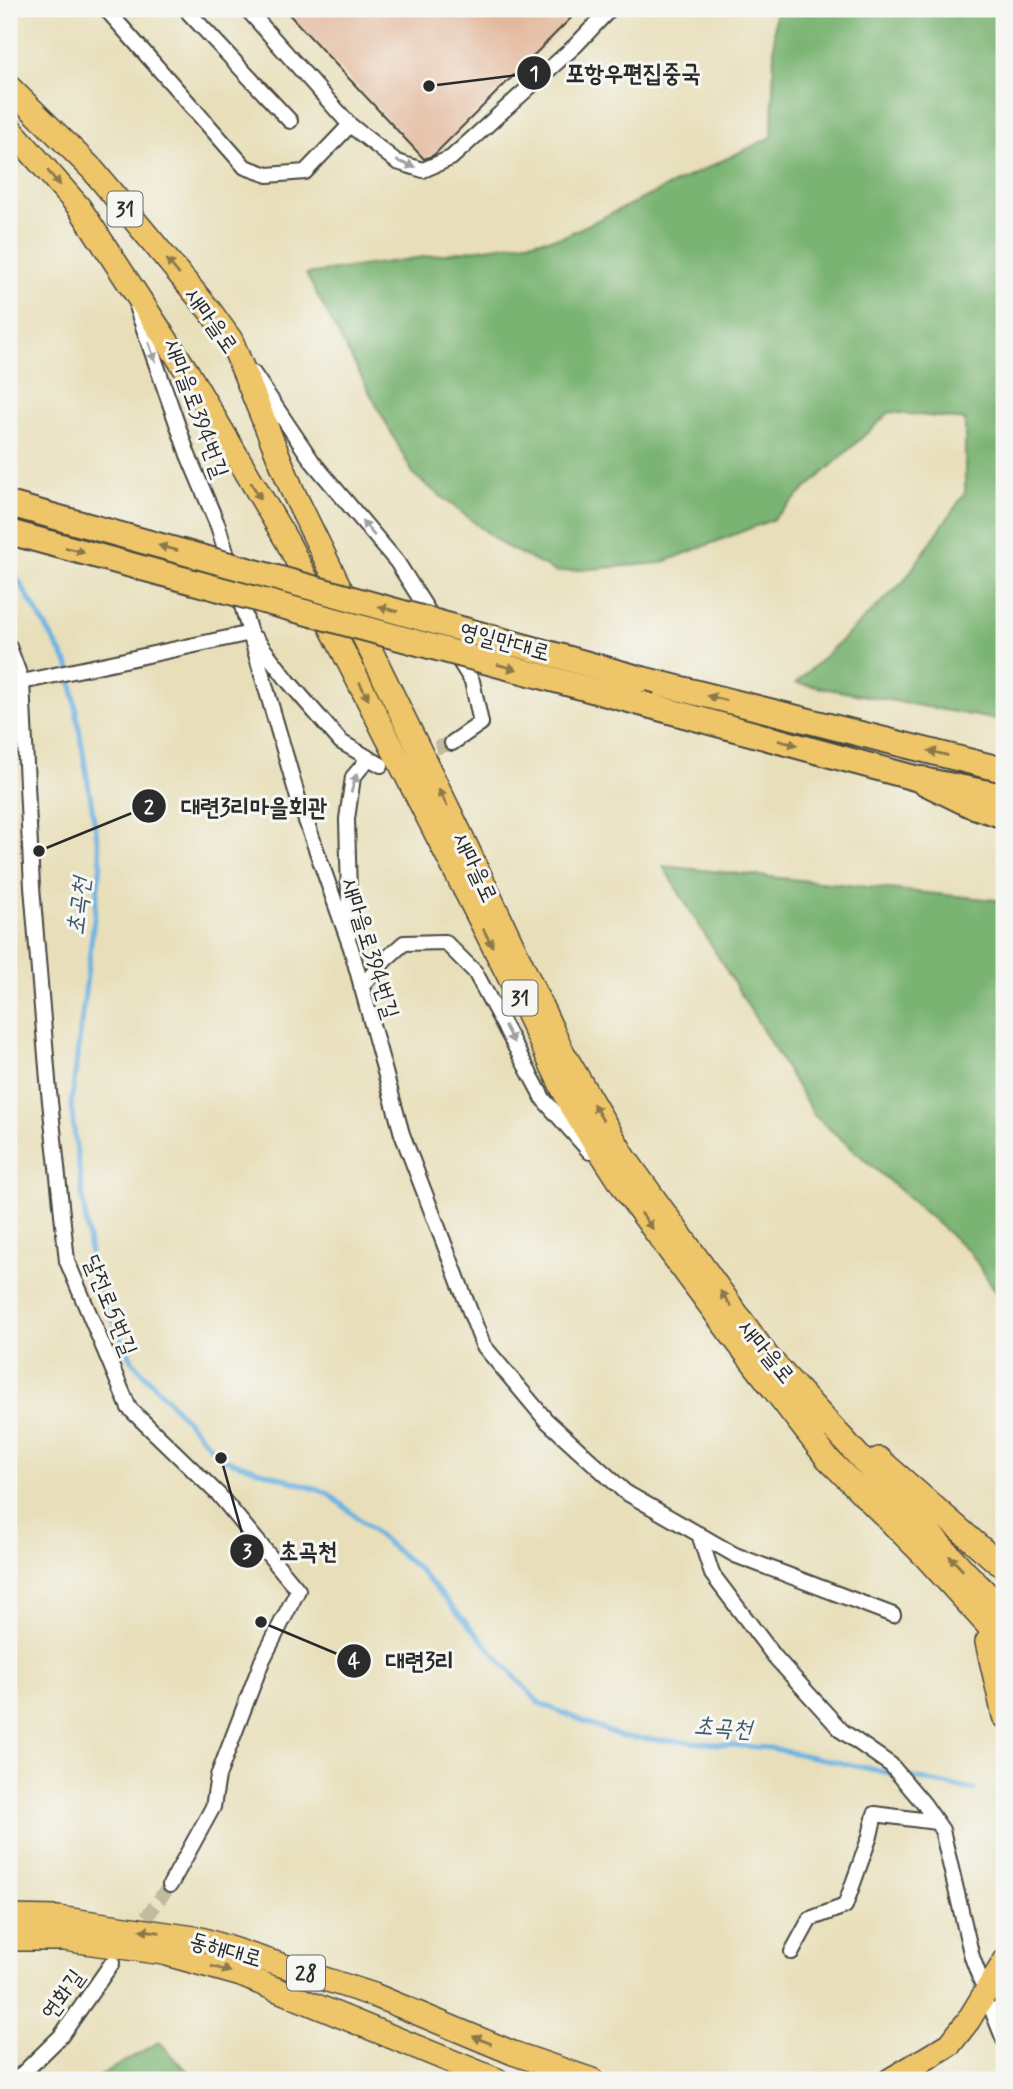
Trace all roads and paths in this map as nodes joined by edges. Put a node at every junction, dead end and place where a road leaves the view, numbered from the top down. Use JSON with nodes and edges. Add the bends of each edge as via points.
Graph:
{"nodes":[{"id":1,"x":106,"y":9,"type":"edge"},
{"id":2,"x":192,"y":9,"type":"edge"},
{"id":3,"x":247,"y":9,"type":"edge"},
{"id":4,"x":610,"y":9,"type":"edge"},
{"id":5,"x":9,"y":87,"type":"edge"},
{"id":6,"x":290,"y":121,"type":"dead end"},
{"id":7,"x":350,"y":125,"type":"junction"},
{"id":8,"x":9,"y":127,"type":"edge"},
{"id":9,"x":130,"y":287,"type":"junction"},
{"id":10,"x":231,"y":340,"type":"junction"},
{"id":11,"x":9,"y":504,"type":"edge"},
{"id":12,"x":9,"y":532,"type":"edge"},
{"id":13,"x":251,"y":633,"type":"junction"},
{"id":14,"x":9,"y":647,"type":"edge"},
{"id":15,"x":22,"y":682,"type":"junction"},
{"id":16,"x":452,"y":743,"type":"tunnel mouth"},
{"id":17,"x":1004,"y":770,"type":"edge"},
{"id":18,"x":922,"y":780,"type":"junction"},
{"id":19,"x":1004,"y":796,"type":"edge"},
{"id":20,"x":1004,"y":815,"type":"edge"},
{"id":21,"x":351,"y":948,"type":"junction"},
{"id":22,"x":361,"y":987,"type":"junction"},
{"id":23,"x":629,"y":1197,"type":"junction"},
{"id":24,"x":767,"y":1356,"type":"junction"},
{"id":25,"x":699,"y":1534,"type":"junction"},
{"id":26,"x":1004,"y":1566,"type":"edge"},
{"id":27,"x":1004,"y":1611,"type":"edge"},
{"id":28,"x":893,"y":1615,"type":"dead end"},
{"id":29,"x":996,"y":1642,"type":"edge"},
{"id":30,"x":1004,"y":1663,"type":"edge"},
{"id":31,"x":1004,"y":1716,"type":"edge"},
{"id":32,"x":936,"y":1822,"type":"junction"},
{"id":33,"x":170,"y":1885,"type":"tunnel mouth"},
{"id":34,"x":9,"y":1917,"type":"edge"},
{"id":35,"x":9,"y":1938,"type":"edge"},
{"id":36,"x":792,"y":1952,"type":"dead end"},
{"id":37,"x":1004,"y":1962,"type":"edge"},
{"id":38,"x":112,"y":1963,"type":"dead end"},
{"id":39,"x":982,"y":1981,"type":"dead end"},
{"id":40,"x":992,"y":2010,"type":"dead end"},
{"id":41,"x":1004,"y":2040,"type":"edge"},
{"id":42,"x":513,"y":2053,"type":"junction"},
{"id":43,"x":16,"y":2080,"type":"edge"},
{"id":44,"x":497,"y":2080,"type":"edge"},
{"id":45,"x":592,"y":2080,"type":"edge"},
{"id":46,"x":610,"y":2080,"type":"edge"},
{"id":47,"x":890,"y":2080,"type":"edge"}],
"edges":[{"from":1,"to":7,"type":"street","via":[[245,167],[268,174],[305,172]]},
{"from":2,"to":6,"type":"street","via":[[189,13]]},
{"from":3,"to":7,"type":"street"},
{"from":7,"to":4,"type":"street","one_way":true,"via":[[397,162],[423,170],[451,158]]},
{"from":10,"to":5,"type":"main road","name":"새마을로","number":"31","one_way":true,"via":[[92,169]]},
{"from":8,"to":9,"type":"main road","name":"새마을로","number":"31","one_way":true,"via":[[79,207]]},
{"from":9,"to":13,"type":"street","name":"새마을로394번길","one_way":true,"via":[[188,455],[218,526]]},
{"from":9,"to":23,"type":"main road","name":"새마을로","number":"31","one_way":true,"via":[[188,373],[288,543],[572,1108]]},
{"from":16,"to":10,"type":"street","one_way":true,"via":[[481,723],[472,681],[397,562],[312,461]]},
{"from":24,"to":10,"type":"main road","name":"새마을로","number":"31","one_way":true,"via":[[625,1158],[562,1051],[293,492]]},
{"from":17,"to":11,"type":"highway","name":"영일만대로","one_way":true,"bridge":true,"via":[[642,679]]},
{"from":12,"to":18,"type":"highway","name":"영일만대로","one_way":true,"bridge":true},
{"from":13,"to":15,"type":"street"},
{"from":13,"to":21,"type":"street","name":"새마을로394번길","via":[[298,798]]},
{"from":21,"to":13,"type":"street","one_way":true,"via":[[346,819],[353,777],[375,762],[341,742]]},
{"from":14,"to":15,"type":"street","name":"달전로5번길"},
{"from":15,"to":33,"type":"street","name":"달전로5번길","via":[[32,887],[66,1261],[129,1408],[219,1495],[298,1590],[262,1661],[218,1776],[213,1807]]},
{"from":18,"to":19,"type":"highway","name":"영일만대로"},
{"from":18,"to":20,"type":"highway"},
{"from":21,"to":22,"type":"street","name":"새마을로394번길"},
{"from":22,"to":23,"type":"street","one_way":true,"via":[[404,943],[444,942],[475,972],[544,1100]]},
{"from":22,"to":25,"type":"street","name":"새마을로394번길","via":[[402,1134],[483,1345],[545,1420],[625,1492]]},
{"from":23,"to":29,"type":"main road","name":"새마을로","number":"31","one_way":true,"via":[[827,1458],[923,1554]]},
{"from":24,"to":26,"type":"main road"},
{"from":27,"to":24,"type":"main road","name":"새마을로","number":"31","one_way":true},
{"from":25,"to":28,"type":"street","name":"새마을로394번길","via":[[735,1555]]},
{"from":25,"to":32,"type":"street","via":[[712,1574],[775,1657],[842,1731],[891,1765]]},
{"from":29,"to":30,"type":"main road","name":"새마을로"},
{"from":29,"to":31,"type":"main road"},
{"from":32,"to":36,"type":"street","via":[[874,1814],[845,1906],[810,1919]]},
{"from":32,"to":39,"type":"street","via":[[942,1830],[972,1957]]},
{"from":42,"to":34,"type":"main road","name":"동해대로","number":"28","one_way":true,"via":[[374,1995],[201,1939],[58,1918]]},
{"from":35,"to":44,"type":"main road","one_way":true,"via":[[64,1939],[163,1953],[241,1975]]},
{"from":37,"to":47,"type":"main road","via":[[950,2044]]},
{"from":38,"to":43,"type":"street","name":"연화길","via":[[61,2036]]},
{"from":40,"to":41,"type":"street"},
{"from":42,"to":45,"type":"main road","name":"동해대로","number":"28"},
{"from":42,"to":46,"type":"main road"}]}
